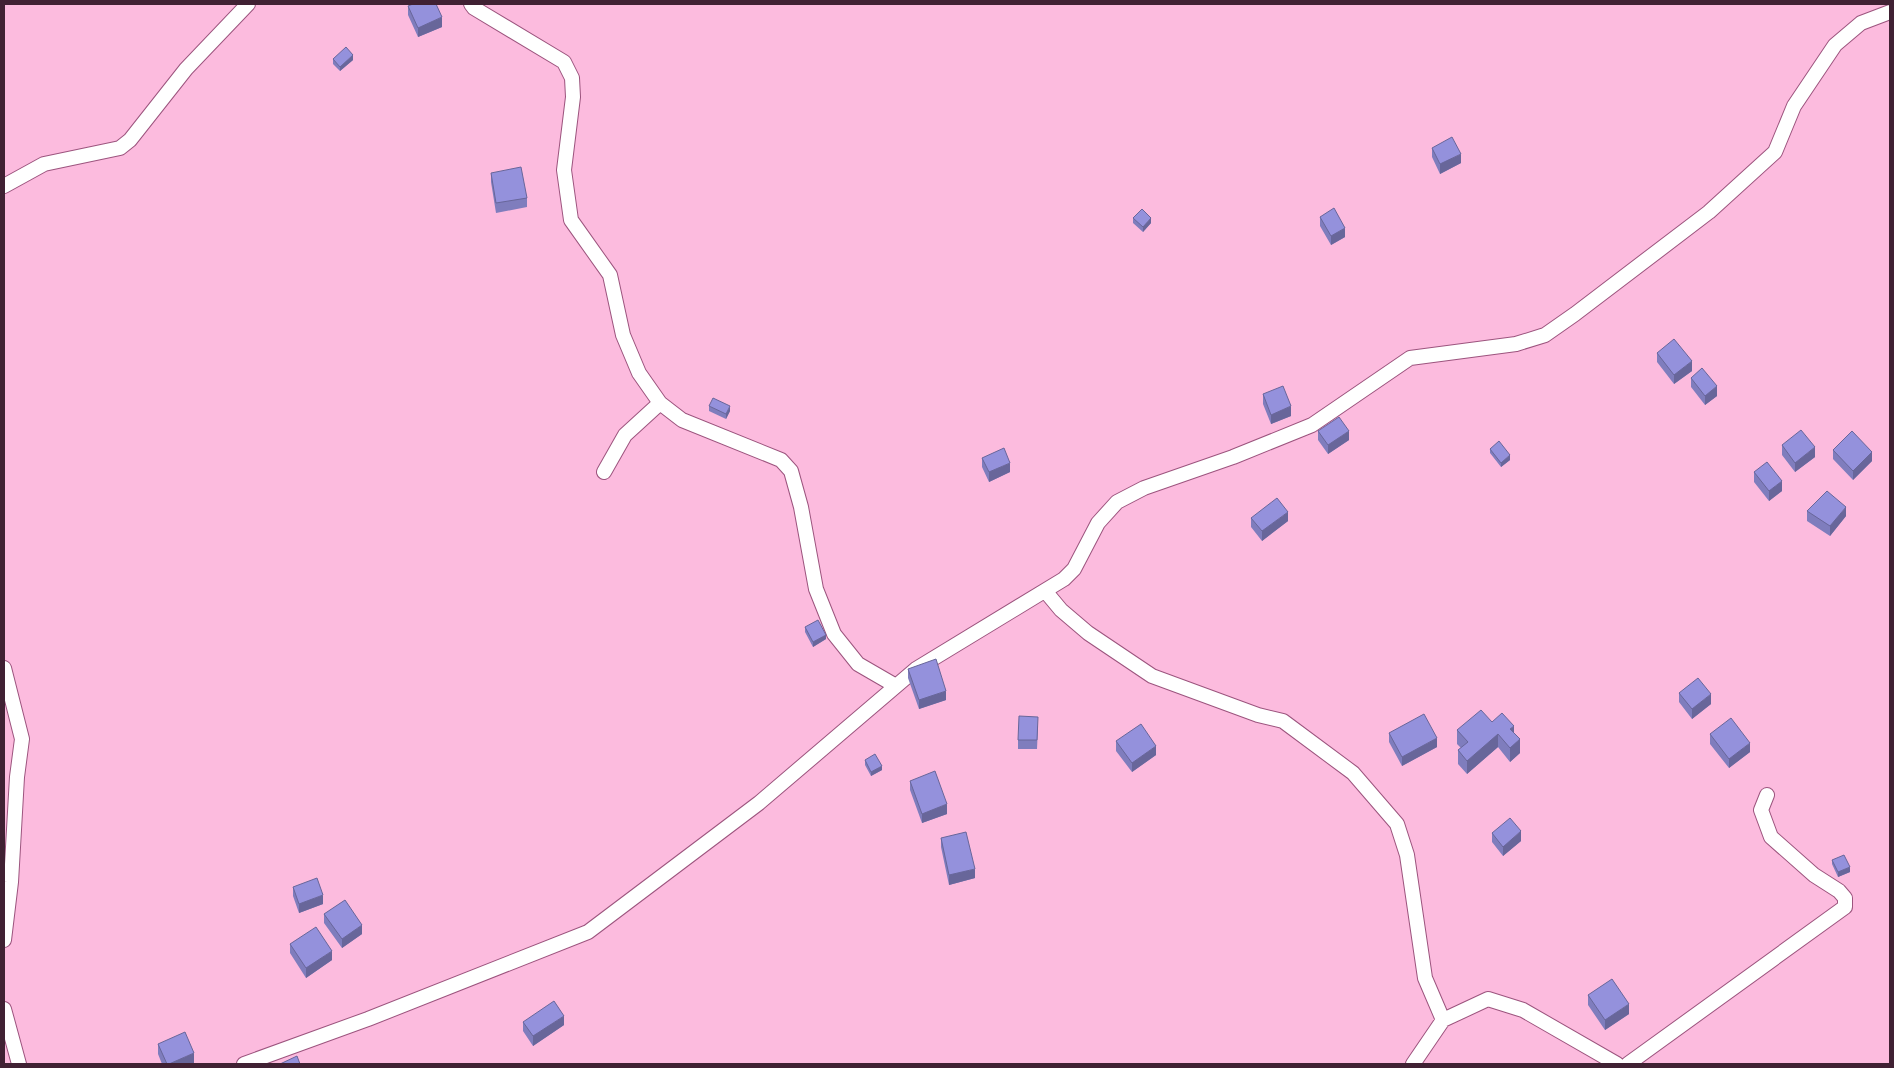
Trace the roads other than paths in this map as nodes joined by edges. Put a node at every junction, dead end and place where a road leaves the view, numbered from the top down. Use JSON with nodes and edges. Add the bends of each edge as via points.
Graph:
{"nodes":[{"id":1,"x":248,"y":4,"type":"edge"},
{"id":2,"x":471,"y":4,"type":"edge"},
{"id":3,"x":1890,"y":12,"type":"edge"},
{"id":4,"x":4,"y":186,"type":"edge"},
{"id":5,"x":660,"y":403,"type":"junction"},
{"id":6,"x":604,"y":472,"type":"dead end"},
{"id":7,"x":1046,"y":592,"type":"junction"},
{"id":8,"x":4,"y":668,"type":"edge"},
{"id":9,"x":896,"y":686,"type":"junction"},
{"id":10,"x":1767,"y":795,"type":"dead end"},
{"id":11,"x":4,"y":940,"type":"edge"},
{"id":12,"x":4,"y":1010,"type":"edge"},
{"id":13,"x":1443,"y":1020,"type":"junction"},
{"id":14,"x":251,"y":1063,"type":"edge"},
{"id":15,"x":19,"y":1064,"type":"edge"},
{"id":16,"x":1413,"y":1064,"type":"edge"},
{"id":17,"x":1617,"y":1064,"type":"edge"},
{"id":18,"x":1628,"y":1064,"type":"edge"}],
"edges":[{"from":1,"to":4,"type":"street","via":[[186,69],[130,140],[120,148],[44,164]]},
{"from":2,"to":5,"type":"street","via":[[564,62],[572,78],[564,170],[571,220],[610,275],[623,335],[639,373]]},
{"from":3,"to":7,"type":"street","via":[[1861,23],[1836,45],[1794,106],[1775,152],[1709,212],[1576,314],[1545,335],[1516,344],[1410,358],[1312,425],[1144,488],[1117,502],[1098,523],[1074,569]]},
{"from":5,"to":6,"type":"street","via":[[625,435]]},
{"from":5,"to":9,"type":"street","via":[[682,420],[781,460],[791,471],[816,589],[834,634],[858,664]]},
{"from":7,"to":9,"type":"street","via":[[916,669]]},
{"from":7,"to":13,"type":"street","via":[[1088,633],[1152,676],[1283,721],[1353,773],[1397,824],[1407,855],[1425,978]]},
{"from":8,"to":11,"type":"street","via":[[22,739]]},
{"from":9,"to":14,"type":"street","via":[[759,803],[588,932]]},
{"from":10,"to":18,"type":"street","via":[[1761,810],[1771,837],[1814,875],[1839,891],[1845,898],[1845,907]]},
{"from":12,"to":15,"type":"street"},
{"from":13,"to":16,"type":"street"},
{"from":13,"to":17,"type":"street","via":[[1488,999],[1524,1010]]}]}
